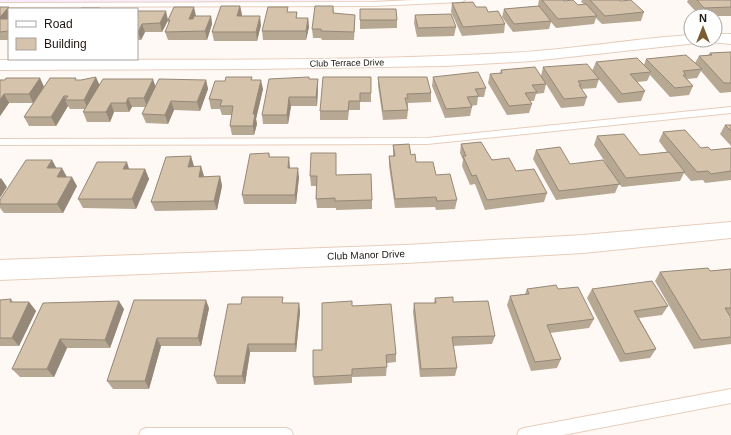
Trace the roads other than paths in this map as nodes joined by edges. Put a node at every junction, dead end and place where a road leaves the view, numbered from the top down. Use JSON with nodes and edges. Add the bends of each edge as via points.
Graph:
{"nodes":[{"id":1,"x":462,"y":0,"type":"edge"},
{"id":2,"x":0,"y":6,"type":"edge"},
{"id":3,"x":683,"y":40,"type":"edge"},
{"id":4,"x":0,"y":65,"type":"edge"},
{"id":5,"x":731,"y":110,"type":"edge"},
{"id":6,"x":0,"y":142,"type":"edge"},
{"id":7,"x":731,"y":230,"type":"edge"},
{"id":8,"x":0,"y":270,"type":"edge"},
{"id":9,"x":731,"y":396,"type":"edge"},
{"id":10,"x":146,"y":435,"type":"edge"},
{"id":11,"x":286,"y":435,"type":"edge"},
{"id":12,"x":524,"y":435,"type":"edge"}],
"edges":[{"from":1,"to":2,"type":"lane","via":[[373,4]]},
{"from":3,"to":4,"type":"street","name":"Club Terrace Drive","via":[[645,42],[510,58],[420,62]]},
{"from":5,"to":6,"type":"lane","via":[[427,141]]},
{"from":7,"to":8,"type":"street","name":"Club Manor Drive","via":[[582,244],[406,254]]},
{"from":9,"to":12,"type":"lane"},
{"from":10,"to":11,"type":"lane"}]}
